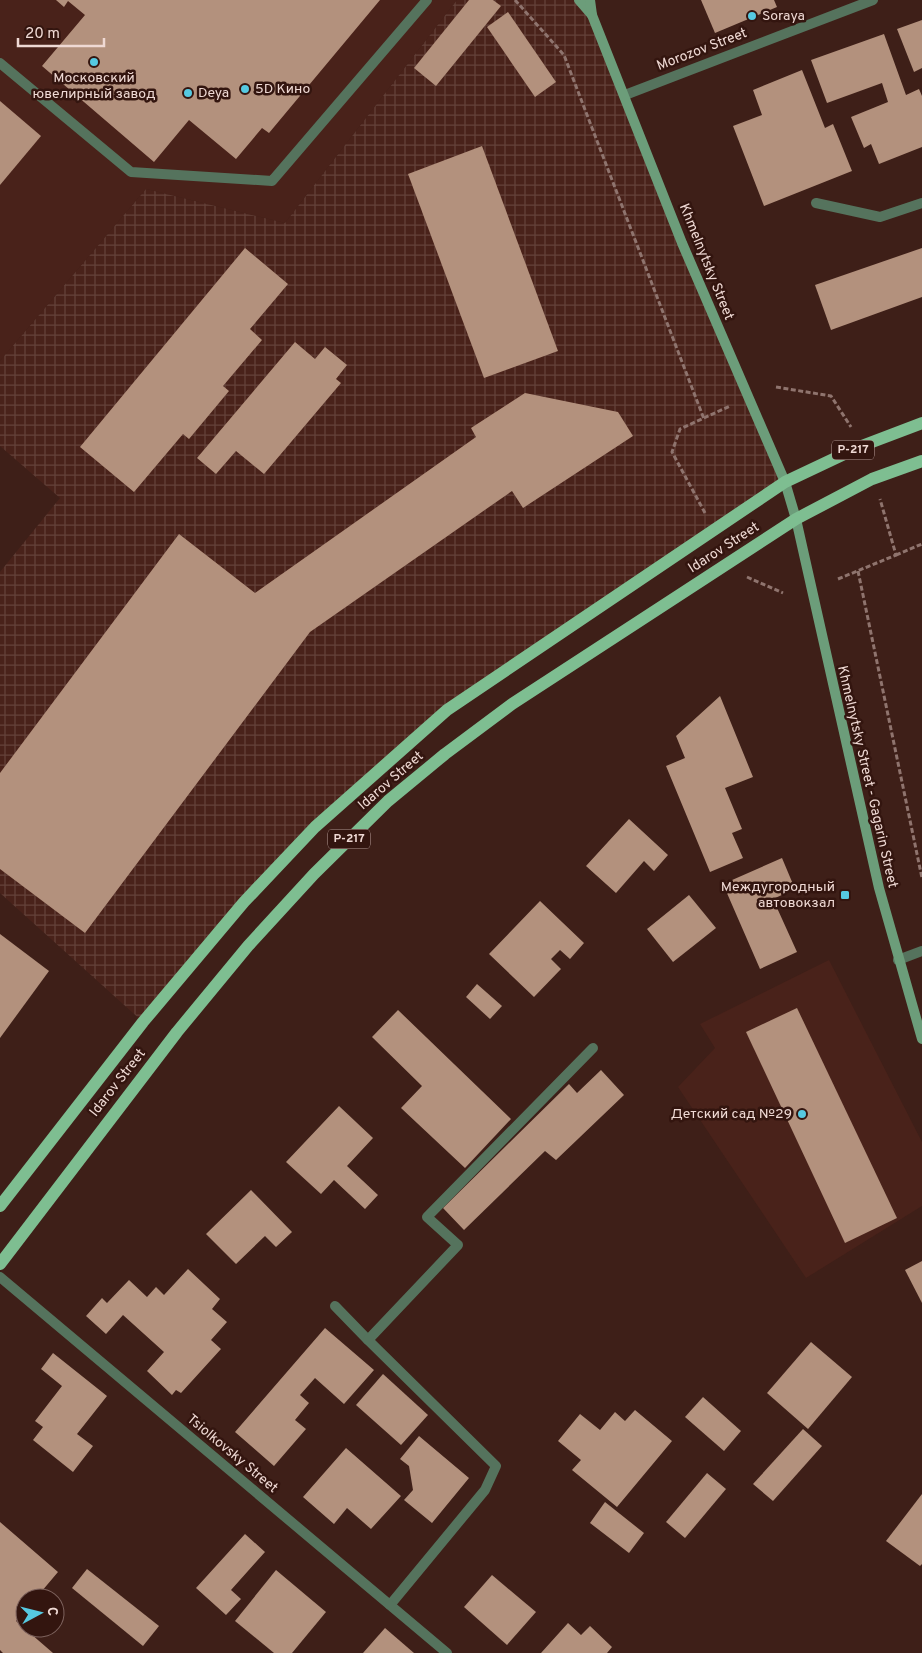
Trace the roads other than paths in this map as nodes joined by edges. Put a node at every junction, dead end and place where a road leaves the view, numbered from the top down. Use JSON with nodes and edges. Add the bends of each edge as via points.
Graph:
{"nodes":[{"id":1,"x":427,"y":0,"type":"edge"},
{"id":2,"x":580,"y":0,"type":"edge"},
{"id":3,"x":590,"y":0,"type":"edge"},
{"id":4,"x":873,"y":0,"type":"edge"},
{"id":5,"x":592,"y":15,"type":"junction"},
{"id":6,"x":0,"y":63,"type":"edge"},
{"id":7,"x":625,"y":95,"type":"junction"},
{"id":8,"x":816,"y":203,"type":"dead end"},
{"id":9,"x":922,"y":203,"type":"edge"},
{"id":10,"x":922,"y":423,"type":"edge"},
{"id":11,"x":922,"y":461,"type":"edge"},
{"id":12,"x":785,"y":482,"type":"junction"},
{"id":13,"x":796,"y":519,"type":"junction"},
{"id":14,"x":922,"y":951,"type":"edge"},
{"id":15,"x":898,"y":960,"type":"junction"},
{"id":16,"x":922,"y":1038,"type":"edge"},
{"id":17,"x":593,"y":1048,"type":"dead end"},
{"id":18,"x":0,"y":1206,"type":"edge"},
{"id":19,"x":0,"y":1264,"type":"edge"},
{"id":20,"x":0,"y":1277,"type":"edge"},
{"id":21,"x":335,"y":1306,"type":"dead end"},
{"id":22,"x":368,"y":1340,"type":"junction"},
{"id":23,"x":390,"y":1605,"type":"junction"},
{"id":24,"x":447,"y":1653,"type":"edge"}],
"edges":[{"from":1,"to":6,"type":"street","via":[[272,181],[131,172]]},
{"from":2,"to":5,"type":"main road"},
{"from":3,"to":5,"type":"main road"},
{"from":4,"to":7,"type":"street","name":"Morozov Street"},
{"from":5,"to":7,"type":"main road","name":"Khmelnytsky Street"},
{"from":7,"to":12,"type":"main road","name":"Khmelnytsky Street","via":[[682,243]]},
{"from":8,"to":9,"type":"street","via":[[880,217]]},
{"from":10,"to":12,"type":"main road","name":"Idarov Street","number":"Р-217","via":[[859,447]]},
{"from":11,"to":13,"type":"main road","name":"Idarov Street","number":"Р-217","via":[[872,479]]},
{"from":12,"to":13,"type":"main road","name":"Khmelnytsky Street"},
{"from":12,"to":18,"type":"main road","name":"Idarov Street","number":"Р-217","via":[[447,710],[315,827],[244,902],[143,1022]]},
{"from":13,"to":15,"type":"main road","name":"Khmelnytsky Street - Gagarin Street","via":[[847,754]]},
{"from":13,"to":19,"type":"main road","name":"Idarov Street","number":"Р-217","via":[[512,704],[388,801],[314,874],[248,946],[171,1040]]},
{"from":14,"to":15,"type":"street"},
{"from":15,"to":16,"type":"main road","name":"Khmelnytsky Street - Gagarin Street"},
{"from":17,"to":22,"type":"street","via":[[427,1217],[458,1245]]},
{"from":20,"to":23,"type":"street","name":"Tsiolkovsky Street"},
{"from":21,"to":22,"type":"street"},
{"from":22,"to":23,"type":"street","via":[[496,1466],[485,1490]]},
{"from":23,"to":24,"type":"street","name":"Tsiolkovsky Street"}]}
